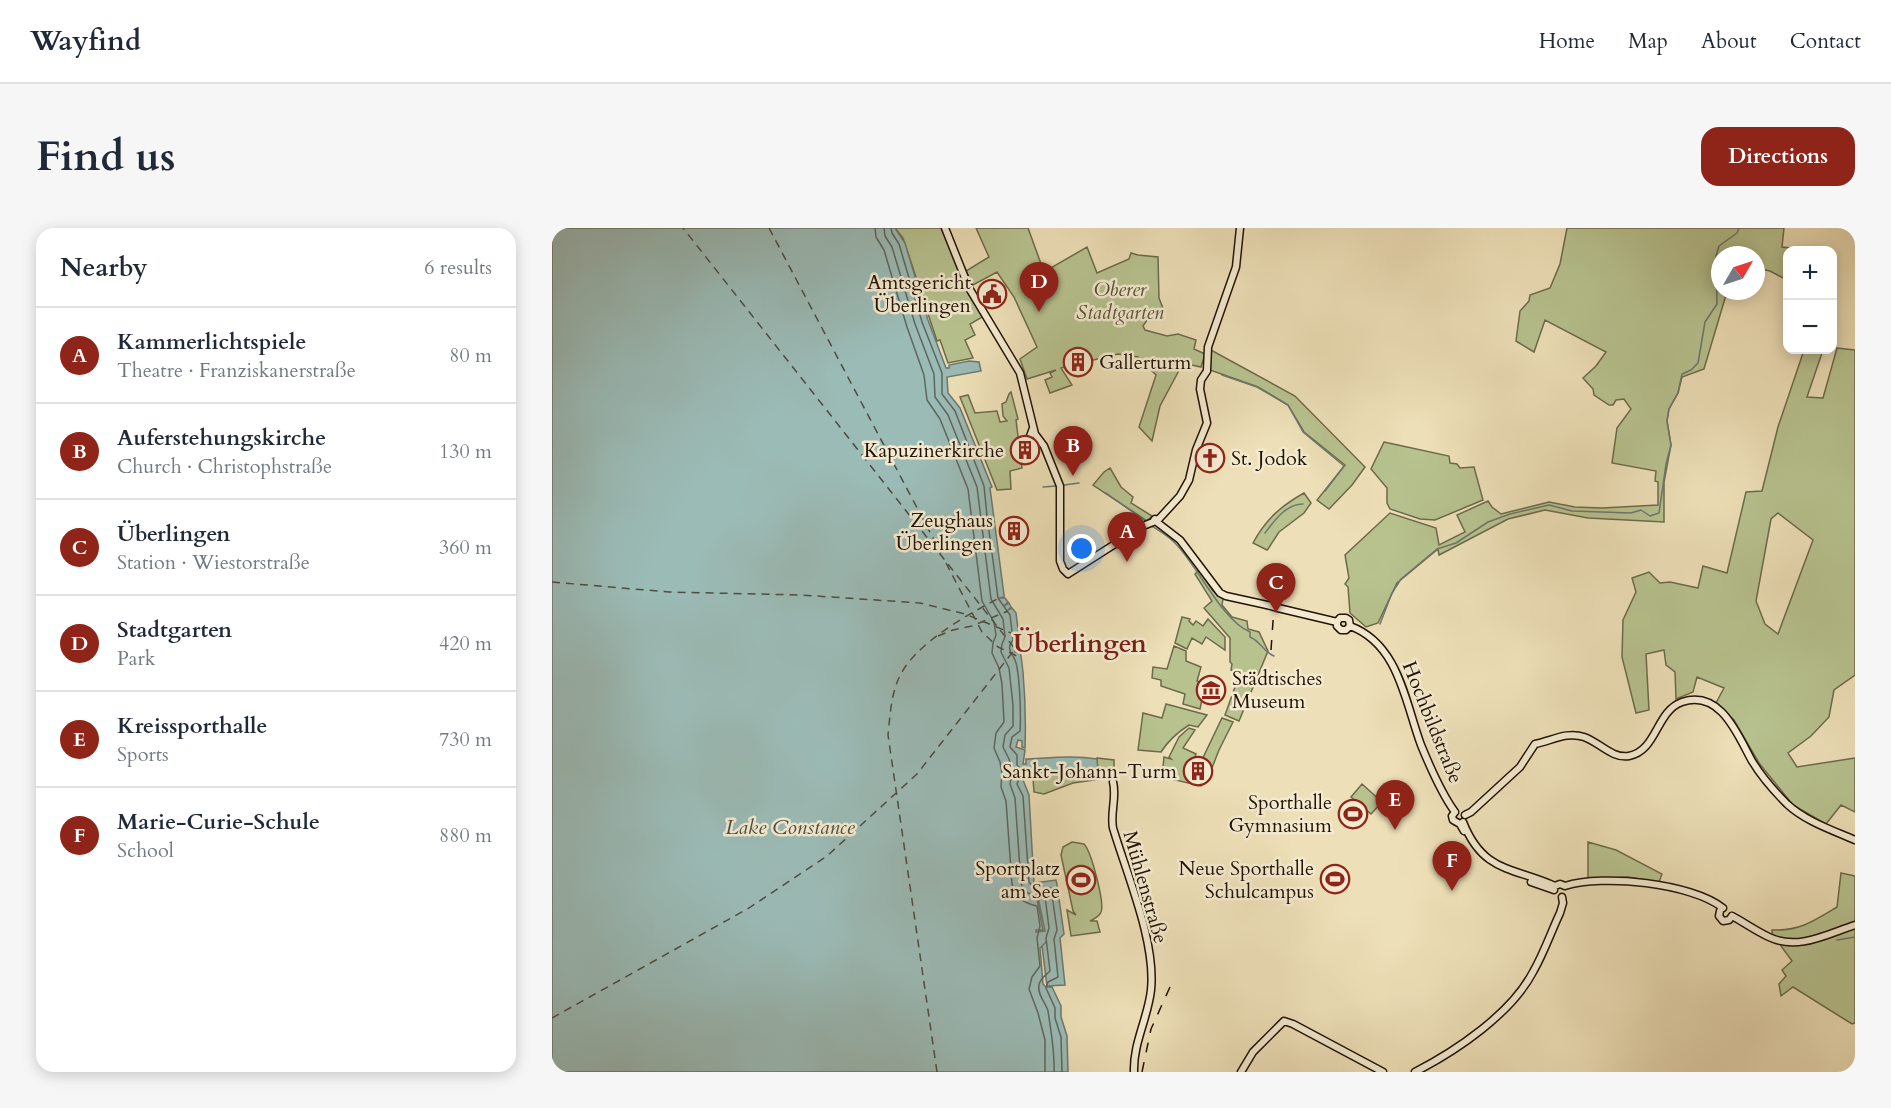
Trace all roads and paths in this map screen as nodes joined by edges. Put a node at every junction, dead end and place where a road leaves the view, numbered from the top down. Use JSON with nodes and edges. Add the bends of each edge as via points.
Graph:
{"nodes":[{"id":1,"x":945,"y":228,"type":"edge"},
{"id":2,"x":1240,"y":228,"type":"edge"},
{"id":3,"x":1148,"y":525,"type":"junction"},
{"id":4,"x":1113,"y":782,"type":"dead end"},
{"id":5,"x":1455,"y":812,"type":"junction"},
{"id":6,"x":1462,"y":820,"type":"junction"},
{"id":7,"x":1855,"y":840,"type":"edge"},
{"id":8,"x":1555,"y":888,"type":"junction"},
{"id":9,"x":1565,"y":892,"type":"junction"},
{"id":10,"x":1721,"y":910,"type":"junction"},
{"id":11,"x":1732,"y":916,"type":"junction"},
{"id":12,"x":1855,"y":925,"type":"edge"},
{"id":13,"x":1242,"y":1070,"type":"edge"},
{"id":14,"x":1134,"y":1072,"type":"edge"},
{"id":15,"x":1383,"y":1072,"type":"edge"},
{"id":16,"x":1415,"y":1072,"type":"edge"}],
"edges":[{"from":1,"to":3,"type":"street","via":[[969,288],[1020,373],[1035,435],[1044,446],[1060,486],[1063,569],[1068,574]]},
{"from":2,"to":3,"type":"street","via":[[1236,267],[1210,338],[1207,370],[1200,385],[1207,423],[1180,496]]},
{"from":3,"to":5,"type":"street","name":"Hochbildstraße","bridge":true,"via":[[1180,540],[1220,593],[1337,622],[1346,618],[1350,626],[1379,645],[1394,666],[1422,747]]},
{"from":4,"to":14,"type":"street","name":"Mühlenstraße","via":[[1111,818],[1143,924],[1150,968],[1151,993],[1136,1047]]},
{"from":5,"to":6,"type":"street","via":[[1461,812]]},
{"from":5,"to":6,"type":"street","name":"Hochbildstraße","via":[[1452,819],[1456,823]]},
{"from":6,"to":7,"type":"street","via":[[1520,767],[1535,744],[1561,736],[1583,736],[1617,755],[1633,755],[1647,745],[1672,708],[1695,701],[1708,703],[1724,714],[1753,763],[1789,806],[1805,818]]},
{"from":6,"to":8,"type":"street","via":[[1473,841],[1493,862]]},
{"from":8,"to":9,"type":"street","via":[[1560,884]]},
{"from":8,"to":9,"type":"street","via":[[1556,896]]},
{"from":9,"to":10,"type":"street","via":[[1576,883],[1650,884],[1696,896]]},
{"from":9,"to":16,"type":"street","via":[[1533,974],[1511,1002],[1466,1041]]},
{"from":10,"to":11,"type":"street","via":[[1731,910]]},
{"from":10,"to":11,"type":"street","via":[[1719,916],[1723,921]]},
{"from":11,"to":12,"type":"street","via":[[1769,938],[1790,943]]},
{"from":13,"to":15,"type":"street","via":[[1253,1052],[1284,1021]]}]}
